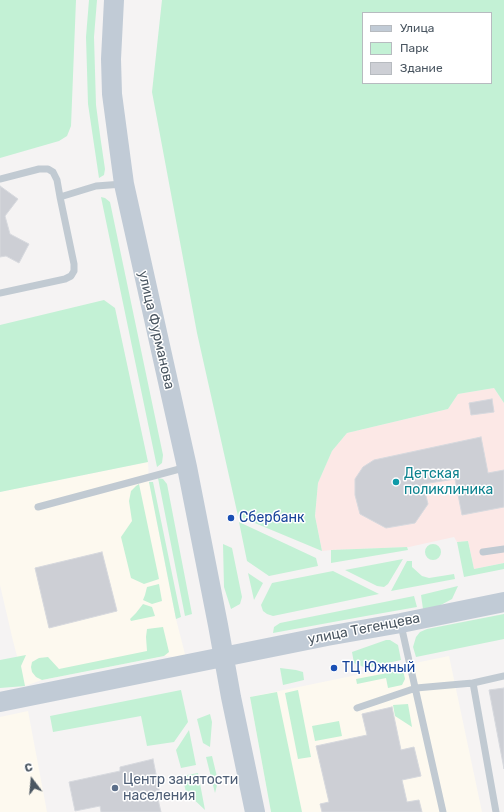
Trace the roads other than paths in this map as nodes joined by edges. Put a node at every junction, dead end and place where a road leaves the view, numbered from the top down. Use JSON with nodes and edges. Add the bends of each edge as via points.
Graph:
{"nodes":[{"id":1,"x":114,"y":0,"type":"edge"},
{"id":2,"x":0,"y":179,"type":"edge"},
{"id":3,"x":124,"y":184,"type":"junction"},
{"id":4,"x":60,"y":197,"type":"junction"},
{"id":5,"x":0,"y":293,"type":"edge"},
{"id":6,"x":187,"y":467,"type":"junction"},
{"id":7,"x":38,"y":507,"type":"dead end"},
{"id":8,"x":504,"y":549,"type":"edge"},
{"id":9,"x":483,"y":552,"type":"dead end"},
{"id":10,"x":504,"y":602,"type":"edge"},
{"id":11,"x":401,"y":623,"type":"junction"},
{"id":12,"x":224,"y":656,"type":"junction"},
{"id":13,"x":504,"y":676,"type":"edge"},
{"id":14,"x":473,"y":683,"type":"junction"},
{"id":15,"x":416,"y":688,"type":"junction"},
{"id":16,"x":0,"y":702,"type":"edge"},
{"id":17,"x":357,"y":708,"type":"dead end"},
{"id":18,"x":255,"y":812,"type":"edge"},
{"id":19,"x":443,"y":812,"type":"edge"},
{"id":20,"x":496,"y":812,"type":"edge"}],
"edges":[{"from":1,"to":3,"type":"main road","name":"улица Фурманова","via":[[112,94]]},
{"from":2,"to":4,"type":"lane","via":[[48,169],[57,180]]},
{"from":3,"to":4,"type":"lane","via":[[96,186]]},
{"from":3,"to":6,"type":"main road","name":"улица Фурманова"},
{"from":4,"to":5,"type":"lane","via":[[74,264],[71,276]]},
{"from":6,"to":7,"type":"lane"},
{"from":6,"to":12,"type":"main road","name":"улица Фурманова"},
{"from":8,"to":9,"type":"lane"},
{"from":10,"to":11,"type":"main road","name":"улица Тегенцева"},
{"from":11,"to":12,"type":"main road","name":"улица Тегенцева"},
{"from":11,"to":15,"type":"lane"},
{"from":12,"to":16,"type":"main road","name":"улица Тегенцева"},
{"from":12,"to":18,"type":"main road","name":"улица Фурманова"},
{"from":13,"to":14,"type":"lane"},
{"from":14,"to":15,"type":"lane"},
{"from":14,"to":20,"type":"lane"},
{"from":15,"to":17,"type":"lane"},
{"from":15,"to":19,"type":"lane"}]}
